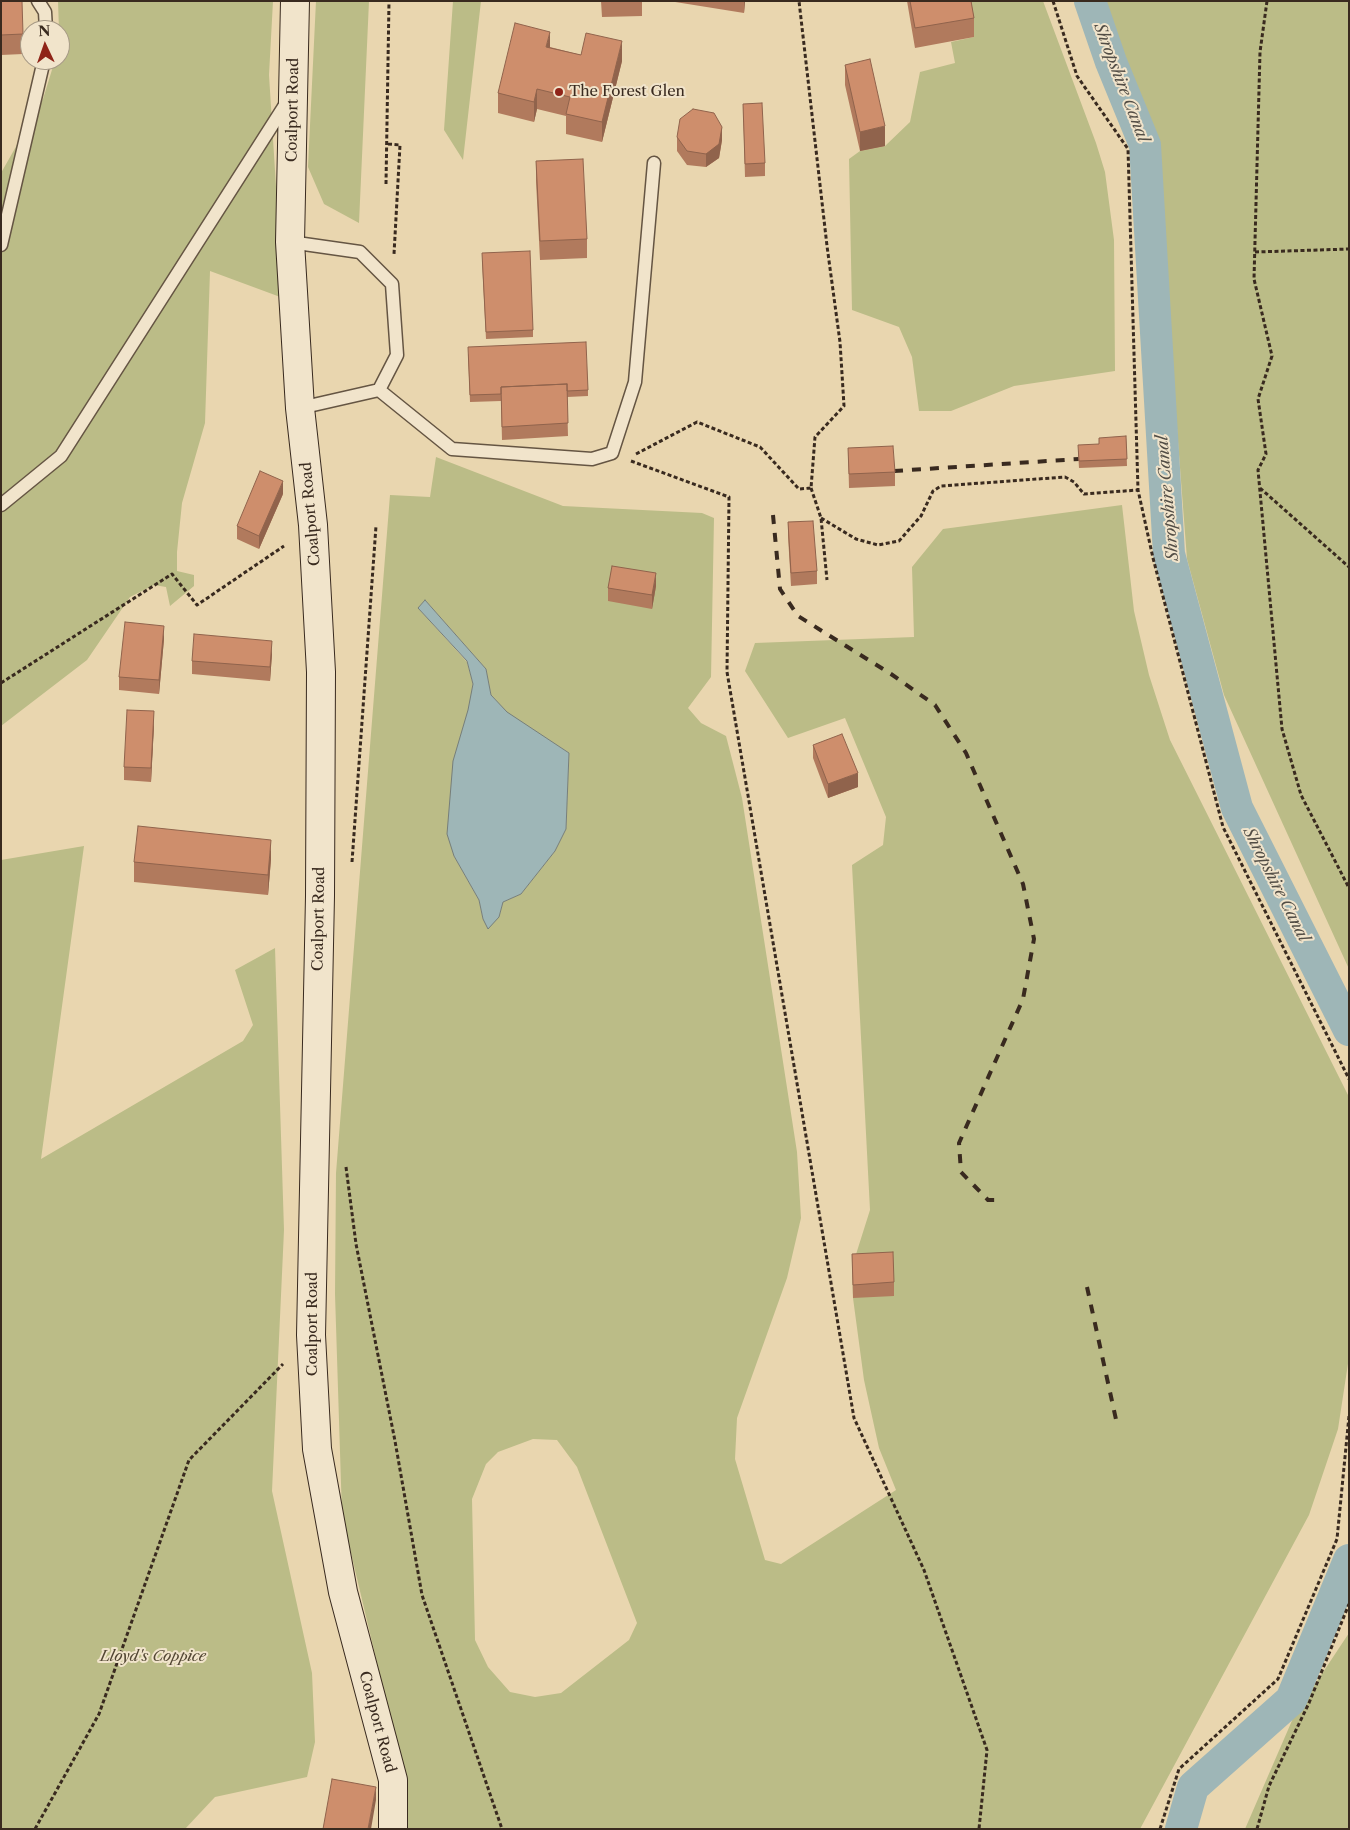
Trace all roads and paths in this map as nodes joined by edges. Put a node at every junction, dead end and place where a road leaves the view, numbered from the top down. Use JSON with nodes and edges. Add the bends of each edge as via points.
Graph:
{"nodes":[{"id":1,"x":38,"y":1,"type":"edge"},
{"id":2,"x":295,"y":1,"type":"edge"},
{"id":3,"x":389,"y":1,"type":"edge"},
{"id":4,"x":799,"y":1,"type":"edge"},
{"id":5,"x":1053,"y":1,"type":"edge"},
{"id":6,"x":1267,"y":1,"type":"edge"},
{"id":7,"x":45,"y":20,"type":"edge"},
{"id":8,"x":42,"y":70,"type":"edge"},
{"id":9,"x":293,"y":94,"type":"junction"},
{"id":10,"x":388,"y":144,"type":"junction"},
{"id":11,"x":654,"y":163,"type":"dead end"},
{"id":12,"x":386,"y":184,"type":"dead end"},
{"id":13,"x":290,"y":242,"type":"junction"},
{"id":14,"x":1,"y":245,"type":"edge"},
{"id":15,"x":1349,"y":249,"type":"edge"},
{"id":16,"x":1255,"y":252,"type":"junction"},
{"id":17,"x":392,"y":284,"type":"junction"},
{"id":18,"x":379,"y":390,"type":"junction"},
{"id":19,"x":300,"y":408,"type":"junction"},
{"id":20,"x":643,"y":449,"type":"dead end"},
{"id":21,"x":628,"y":460,"type":"dead end"},
{"id":22,"x":811,"y":488,"type":"junction"},
{"id":23,"x":1260,"y":488,"type":"junction"},
{"id":24,"x":1138,"y":490,"type":"junction"},
{"id":25,"x":1,"y":506,"type":"edge"},
{"id":26,"x":822,"y":518,"type":"junction"},
{"id":27,"x":313,"y":525,"type":"junction"},
{"id":28,"x":376,"y":526,"type":"dead end"},
{"id":29,"x":1349,"y":567,"type":"edge"},
{"id":30,"x":827,"y":580,"type":"dead end"},
{"id":31,"x":1,"y":683,"type":"edge"},
{"id":32,"x":352,"y":868,"type":"dead end"},
{"id":33,"x":1349,"y":888,"type":"edge"},
{"id":34,"x":1349,"y":1079,"type":"edge"},
{"id":35,"x":346,"y":1166,"type":"dead end"},
{"id":36,"x":311,"y":1335,"type":"junction"},
{"id":37,"x":1349,"y":1416,"type":"edge"},
{"id":38,"x":1349,"y":1604,"type":"edge"},
{"id":39,"x":35,"y":1829,"type":"edge"},
{"id":40,"x":393,"y":1829,"type":"edge"},
{"id":41,"x":502,"y":1829,"type":"edge"},
{"id":42,"x":980,"y":1829,"type":"edge"},
{"id":43,"x":1160,"y":1829,"type":"edge"},
{"id":44,"x":1257,"y":1829,"type":"edge"}],
"edges":[{"from":1,"to":7,"type":"lane","via":[[45,12]]},
{"from":2,"to":9,"type":"street","name":"Coalport Road"},
{"from":3,"to":10,"type":"path"},
{"from":4,"to":22,"type":"path","via":[[840,342],[844,406],[815,437]]},
{"from":5,"to":24,"type":"path","via":[[1076,76],[1128,149]]},
{"from":6,"to":16,"type":"path","via":[[1260,52]]},
{"from":8,"to":14,"type":"lane"},
{"from":9,"to":13,"type":"street","name":"Coalport Road"},
{"from":9,"to":25,"type":"lane","via":[[61,456]]},
{"from":10,"to":12,"type":"path"},
{"from":10,"to":17,"type":"path","via":[[400,145]]},
{"from":11,"to":18,"type":"lane","via":[[635,382],[612,453],[592,459],[452,449]]},
{"from":13,"to":17,"type":"lane","via":[[360,252]]},
{"from":13,"to":19,"type":"street","name":"Coalport Road"},
{"from":15,"to":16,"type":"path"},
{"from":16,"to":23,"type":"path","via":[[1254,279],[1272,356],[1258,399],[1266,454],[1258,470]]},
{"from":17,"to":18,"type":"lane","via":[[397,355]]},
{"from":18,"to":19,"type":"lane"},
{"from":19,"to":27,"type":"street","name":"Coalport Road"},
{"from":20,"to":22,"type":"path","via":[[697,422],[760,447],[799,489]]},
{"from":21,"to":42,"type":"path","via":[[729,497],[727,672],[854,1418],[924,1570],[988,1750]]},
{"from":22,"to":26,"type":"path"},
{"from":23,"to":29,"type":"path"},
{"from":23,"to":33,"type":"path","via":[[1282,729],[1301,795]]},
{"from":24,"to":26,"type":"path","via":[[1084,494],[1065,477],[942,486],[933,491],[921,516],[899,541],[878,545],[856,539]]},
{"from":24,"to":34,"type":"path","via":[[1223,827]]},
{"from":26,"to":30,"type":"path"},
{"from":27,"to":31,"type":"path","via":[[197,605],[172,574]]},
{"from":27,"to":36,"type":"street","name":"Coalport Road","via":[[321,692]]},
{"from":28,"to":32,"type":"path"},
{"from":35,"to":41,"type":"path","via":[[356,1244],[422,1595]]},
{"from":36,"to":39,"type":"path","via":[[189,1460],[99,1714]]},
{"from":36,"to":40,"type":"street","name":"Coalport Road","via":[[317,1449],[343,1592],[393,1780]]},
{"from":37,"to":43,"type":"path","via":[[1337,1539],[1278,1679],[1179,1769]]},
{"from":38,"to":44,"type":"path","via":[[1309,1703],[1269,1786]]}]}
